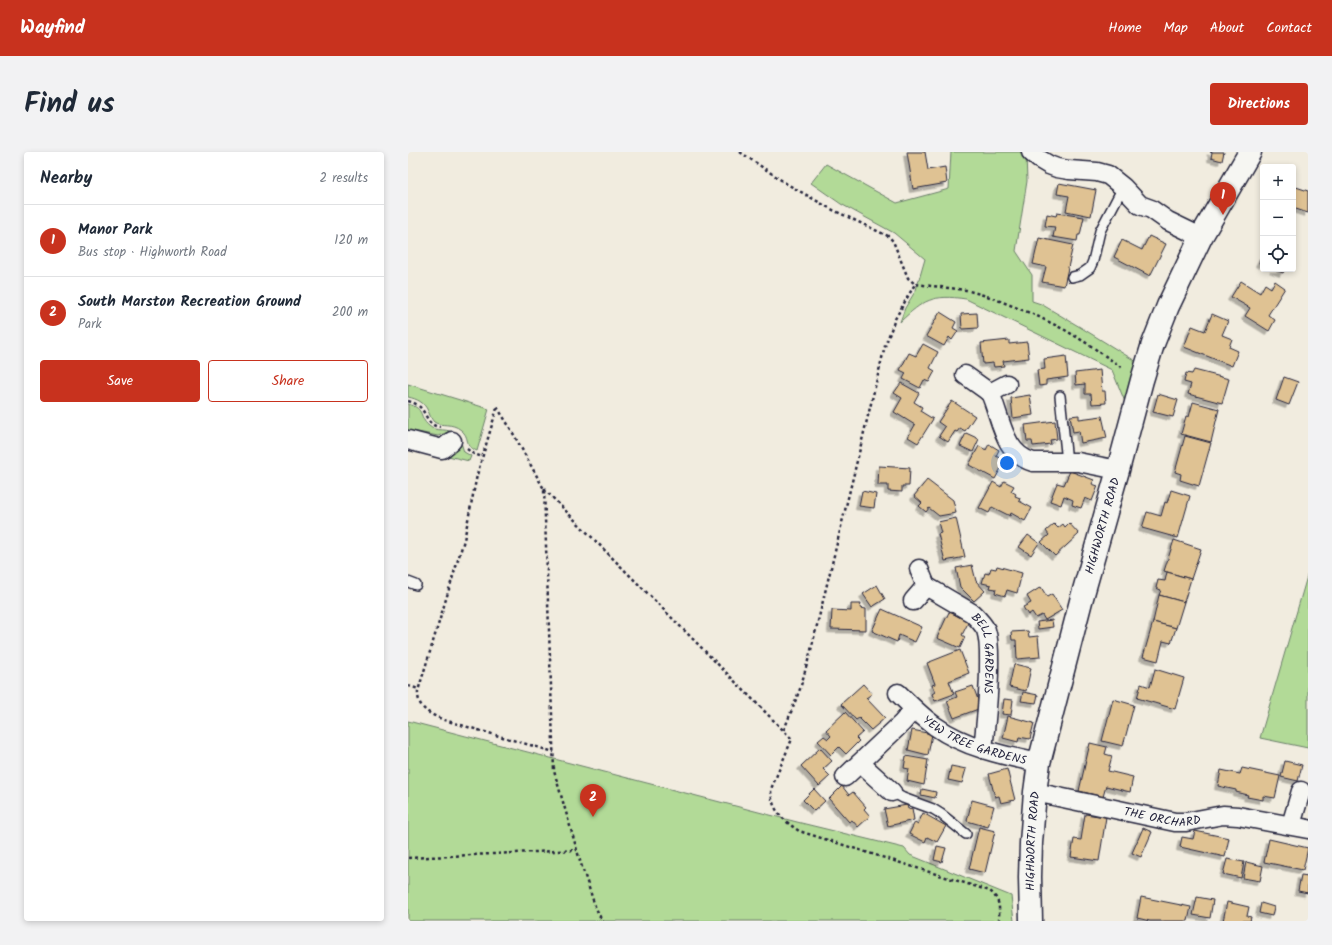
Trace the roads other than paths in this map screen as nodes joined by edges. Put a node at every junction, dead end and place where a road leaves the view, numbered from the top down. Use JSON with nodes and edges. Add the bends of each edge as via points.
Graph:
{"nodes":[{"id":1,"x":1031,"y":152,"type":"edge"},
{"id":2,"x":1250,"y":152,"type":"edge"},
{"id":3,"x":1123,"y":187,"type":"junction"},
{"id":4,"x":1201,"y":237,"type":"junction"},
{"id":5,"x":1072,"y":276,"type":"dead end"},
{"id":6,"x":965,"y":375,"type":"dead end"},
{"id":7,"x":1007,"y":384,"type":"dead end"},
{"id":8,"x":990,"y":393,"type":"junction"},
{"id":9,"x":1060,"y":396,"type":"dead end"},
{"id":10,"x":408,"y":440,"type":"edge"},
{"id":11,"x":452,"y":441,"type":"dead end"},
{"id":12,"x":1067,"y":462,"type":"junction"},
{"id":13,"x":1118,"y":470,"type":"junction"},
{"id":14,"x":919,"y":569,"type":"dead end"},
{"id":15,"x":926,"y":586,"type":"junction"},
{"id":16,"x":913,"y":601,"type":"dead end"},
{"id":17,"x":898,"y":693,"type":"dead end"},
{"id":18,"x":914,"y":708,"type":"junction"},
{"id":19,"x":983,"y":749,"type":"junction"},
{"id":20,"x":860,"y":763,"type":"junction"},
{"id":21,"x":1040,"y":763,"type":"junction"},
{"id":22,"x":845,"y":777,"type":"dead end"},
{"id":23,"x":1301,"y":791,"type":"dead end"},
{"id":24,"x":892,"y":792,"type":"joint"},
{"id":25,"x":1035,"y":792,"type":"junction"},
{"id":26,"x":1300,"y":827,"type":"edge"},
{"id":27,"x":966,"y":834,"type":"dead end"},
{"id":28,"x":1031,"y":921,"type":"edge"}],
"edges":[{"from":1,"to":3,"type":"street","via":[[1049,165],[1069,170],[1097,172],[1108,176]]},
{"from":2,"to":4,"type":"street","name":"HIGHWORTH ROAD"},
{"from":3,"to":4,"type":"street","via":[[1140,205]]},
{"from":3,"to":5,"type":"lane","via":[[1100,232],[1090,268],[1080,275]]},
{"from":4,"to":13,"type":"street","name":"HIGHWORTH ROAD","via":[[1153,344]]},
{"from":6,"to":8,"type":"street"},
{"from":7,"to":8,"type":"street"},
{"from":8,"to":12,"type":"street","via":[[1006,437],[1018,455],[1033,462]]},
{"from":9,"to":12,"type":"lane"},
{"from":10,"to":11,"type":"street","via":[[442,450]]},
{"from":12,"to":13,"type":"street"},
{"from":13,"to":21,"type":"street","name":"HIGHWORTH ROAD","via":[[1081,601]]},
{"from":14,"to":15,"type":"street"},
{"from":15,"to":16,"type":"street"},
{"from":15,"to":19,"type":"street","name":"BELL GARDENS","via":[[972,613],[985,630],[989,650],[989,673]]},
{"from":17,"to":18,"type":"street","name":"YEW TREE GARDENS"},
{"from":18,"to":19,"type":"street","name":"YEW TREE GARDENS","via":[[941,730]]},
{"from":18,"to":20,"type":"street","name":"YEW TREE GARDENS"},
{"from":19,"to":21,"type":"street","name":"YEW TREE GARDENS"},
{"from":20,"to":22,"type":"street","name":"YEW TREE GARDENS"},
{"from":20,"to":24,"type":"street"},
{"from":21,"to":25,"type":"street","name":"HIGHWORTH ROAD"},
{"from":23,"to":26,"type":"street","name":"THE ORCHARD"},
{"from":24,"to":27,"type":"lane","via":[[933,809]]},
{"from":25,"to":26,"type":"street","name":"THE ORCHARD","via":[[1175,822],[1223,814]]},
{"from":25,"to":28,"type":"street","name":"HIGHWORTH ROAD","via":[[1030,850]]}]}
